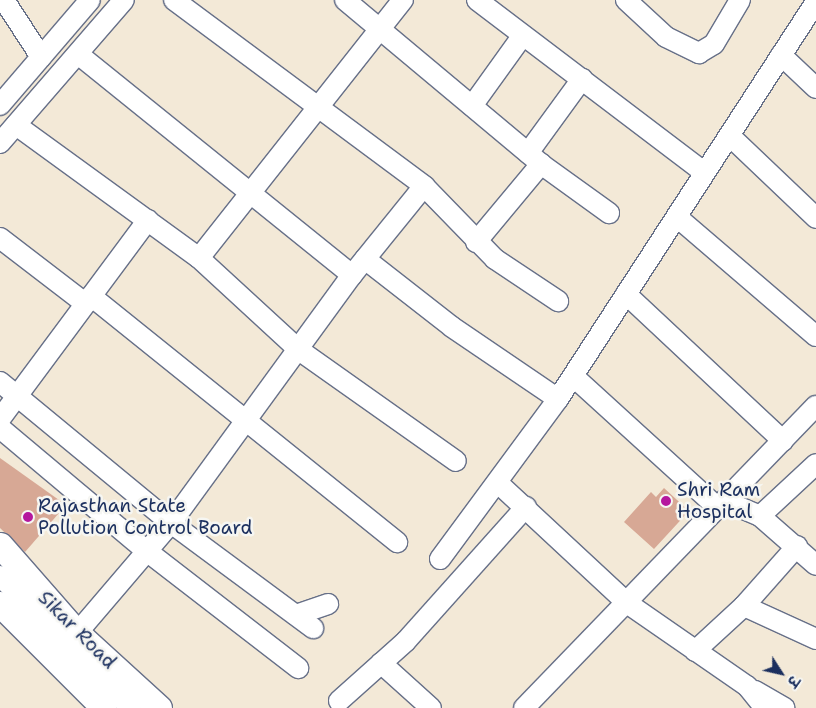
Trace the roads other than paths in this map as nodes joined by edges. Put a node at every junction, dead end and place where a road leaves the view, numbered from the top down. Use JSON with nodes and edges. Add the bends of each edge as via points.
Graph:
{"nodes":[{"id":1,"x":4,"y":0,"type":"edge"},
{"id":2,"x":90,"y":0,"type":"edge"},
{"id":3,"x":124,"y":0,"type":"edge"},
{"id":4,"x":174,"y":0,"type":"edge"},
{"id":5,"x":345,"y":0,"type":"edge"},
{"id":6,"x":403,"y":0,"type":"edge"},
{"id":7,"x":477,"y":0,"type":"edge"},
{"id":8,"x":626,"y":0,"type":"edge"},
{"id":9,"x":740,"y":0,"type":"edge"},
{"id":10,"x":816,"y":2,"type":"edge"},
{"id":11,"x":382,"y":29,"type":"junction"},
{"id":12,"x":523,"y":35,"type":"junction"},
{"id":13,"x":78,"y":54,"type":"junction"},
{"id":14,"x":781,"y":55,"type":"junction"},
{"id":15,"x":41,"y":58,"type":"junction"},
{"id":16,"x":582,"y":79,"type":"junction"},
{"id":17,"x":816,"y":88,"type":"edge"},
{"id":18,"x":0,"y":105,"type":"edge"},
{"id":19,"x":319,"y":105,"type":"junction"},
{"id":20,"x":472,"y":106,"type":"junction"},
{"id":21,"x":7,"y":128,"type":"edge"},
{"id":22,"x":730,"y":136,"type":"junction"},
{"id":23,"x":534,"y":158,"type":"junction"},
{"id":24,"x":704,"y":172,"type":"junction"},
{"id":25,"x":424,"y":186,"type":"junction"},
{"id":26,"x":251,"y":193,"type":"junction"},
{"id":27,"x":609,"y":213,"type":"dead end"},
{"id":28,"x":677,"y":217,"type":"junction"},
{"id":29,"x":816,"y":218,"type":"edge"},
{"id":30,"x":148,"y":220,"type":"junction"},
{"id":31,"x":0,"y":238,"type":"edge"},
{"id":32,"x":476,"y":242,"type":"junction"},
{"id":33,"x":200,"y":258,"type":"junction"},
{"id":34,"x":365,"y":258,"type":"junction"},
{"id":35,"x":352,"y":275,"type":"junction"},
{"id":36,"x":626,"y":294,"type":"junction"},
{"id":37,"x":89,"y":300,"type":"junction"},
{"id":38,"x":558,"y":301,"type":"dead end"},
{"id":39,"x":816,"y":336,"type":"edge"},
{"id":40,"x":299,"y":350,"type":"junction"},
{"id":41,"x":573,"y":376,"type":"junction"},
{"id":42,"x":0,"y":382,"type":"edge"},
{"id":43,"x":18,"y":396,"type":"junction"},
{"id":44,"x":558,"y":399,"type":"junction"},
{"id":45,"x":814,"y":412,"type":"edge"},
{"id":46,"x":0,"y":419,"type":"edge"},
{"id":47,"x":246,"y":419,"type":"junction"},
{"id":48,"x":0,"y":428,"type":"edge"},
{"id":49,"x":783,"y":441,"type":"junction"},
{"id":50,"x":456,"y":461,"type":"dead end"},
{"id":51,"x":814,"y":468,"type":"edge"},
{"id":52,"x":498,"y":483,"type":"junction"},
{"id":53,"x":723,"y":505,"type":"junction"},
{"id":54,"x":526,"y":507,"type":"junction"},
{"id":55,"x":760,"y":516,"type":"junction"},
{"id":56,"x":171,"y":523,"type":"junction"},
{"id":57,"x":397,"y":542,"type":"dead end"},
{"id":58,"x":0,"y":545,"type":"edge"},
{"id":59,"x":797,"y":546,"type":"junction"},
{"id":60,"x":148,"y":552,"type":"junction"},
{"id":61,"x":440,"y":559,"type":"dead end"},
{"id":62,"x":816,"y":565,"type":"edge"},
{"id":63,"x":0,"y":576,"type":"edge"},
{"id":64,"x":627,"y":603,"type":"junction"},
{"id":65,"x":0,"y":604,"type":"edge"},
{"id":66,"x":328,"y":604,"type":"dead end"},
{"id":67,"x":744,"y":606,"type":"junction"},
{"id":68,"x":296,"y":615,"type":"junction"},
{"id":69,"x":313,"y":628,"type":"dead end"},
{"id":70,"x":77,"y":632,"type":"junction"},
{"id":71,"x":816,"y":639,"type":"edge"},
{"id":72,"x":696,"y":651,"type":"junction"},
{"id":73,"x":381,"y":663,"type":"junction"},
{"id":74,"x":298,"y":668,"type":"dead end"},
{"id":75,"x":747,"y":686,"type":"junction"},
{"id":76,"x":339,"y":701,"type":"dead end"},
{"id":77,"x":529,"y":706,"type":"edge"},
{"id":78,"x":104,"y":708,"type":"edge"},
{"id":79,"x":131,"y":708,"type":"edge"},
{"id":80,"x":159,"y":708,"type":"edge"},
{"id":81,"x":431,"y":708,"type":"edge"},
{"id":82,"x":765,"y":708,"type":"edge"},
{"id":83,"x":784,"y":708,"type":"edge"}],
"edges":[{"from":1,"to":15,"type":"street"},
{"from":2,"to":15,"type":"street"},
{"from":3,"to":13,"type":"street"},
{"from":4,"to":19,"type":"street"},
{"from":5,"to":11,"type":"street"},
{"from":6,"to":11,"type":"street"},
{"from":7,"to":12,"type":"street"},
{"from":8,"to":9,"type":"street","via":[[666,37],[699,54],[714,44]]},
{"from":10,"to":14,"type":"street"},
{"from":11,"to":19,"type":"street"},
{"from":11,"to":20,"type":"street"},
{"from":12,"to":16,"type":"street"},
{"from":12,"to":20,"type":"street"},
{"from":13,"to":21,"type":"street"},
{"from":13,"to":26,"type":"street"},
{"from":14,"to":17,"type":"street"},
{"from":14,"to":22,"type":"street"},
{"from":15,"to":18,"type":"street"},
{"from":16,"to":23,"type":"street"},
{"from":16,"to":24,"type":"street"},
{"from":19,"to":25,"type":"street"},
{"from":19,"to":26,"type":"street"},
{"from":20,"to":23,"type":"street"},
{"from":21,"to":30,"type":"street"},
{"from":22,"to":24,"type":"street"},
{"from":22,"to":29,"type":"street"},
{"from":23,"to":27,"type":"street"},
{"from":23,"to":32,"type":"street"},
{"from":24,"to":28,"type":"street"},
{"from":25,"to":32,"type":"street"},
{"from":25,"to":34,"type":"street"},
{"from":26,"to":33,"type":"street"},
{"from":26,"to":35,"type":"street"},
{"from":28,"to":36,"type":"street"},
{"from":28,"to":39,"type":"street"},
{"from":30,"to":33,"type":"street"},
{"from":30,"to":37,"type":"street"},
{"from":31,"to":37,"type":"street"},
{"from":32,"to":38,"type":"street"},
{"from":33,"to":40,"type":"street"},
{"from":34,"to":35,"type":"street"},
{"from":34,"to":44,"type":"street","via":[[452,327]]},
{"from":35,"to":40,"type":"street"},
{"from":36,"to":41,"type":"street"},
{"from":36,"to":49,"type":"street"},
{"from":37,"to":43,"type":"street"},
{"from":37,"to":47,"type":"street"},
{"from":40,"to":47,"type":"street"},
{"from":40,"to":50,"type":"street"},
{"from":41,"to":44,"type":"street"},
{"from":41,"to":53,"type":"street"},
{"from":42,"to":43,"type":"street"},
{"from":43,"to":46,"type":"street"},
{"from":43,"to":56,"type":"street"},
{"from":44,"to":52,"type":"street"},
{"from":45,"to":49,"type":"street"},
{"from":47,"to":56,"type":"street"},
{"from":47,"to":57,"type":"street","via":[[335,496]]},
{"from":48,"to":60,"type":"street"},
{"from":49,"to":53,"type":"street"},
{"from":51,"to":55,"type":"street"},
{"from":52,"to":54,"type":"street"},
{"from":52,"to":61,"type":"street"},
{"from":53,"to":55,"type":"street"},
{"from":53,"to":64,"type":"street"},
{"from":54,"to":64,"type":"street"},
{"from":54,"to":73,"type":"street","via":[[464,579]]},
{"from":55,"to":59,"type":"street"},
{"from":56,"to":60,"type":"street"},
{"from":56,"to":68,"type":"street"},
{"from":58,"to":70,"type":"main road","name":"Sikar Road"},
{"from":59,"to":62,"type":"street"},
{"from":59,"to":67,"type":"street"},
{"from":60,"to":70,"type":"street"},
{"from":60,"to":74,"type":"street"},
{"from":63,"to":79,"type":"street"},
{"from":64,"to":72,"type":"street"},
{"from":64,"to":77,"type":"street"},
{"from":65,"to":78,"type":"main road"},
{"from":66,"to":68,"type":"street"},
{"from":67,"to":71,"type":"street"},
{"from":67,"to":72,"type":"street"},
{"from":68,"to":69,"type":"street"},
{"from":70,"to":80,"type":"main road","name":"Sikar Road"},
{"from":72,"to":75,"type":"street"},
{"from":73,"to":76,"type":"street"},
{"from":73,"to":81,"type":"street"},
{"from":75,"to":82,"type":"street"},
{"from":75,"to":83,"type":"street"}]}
